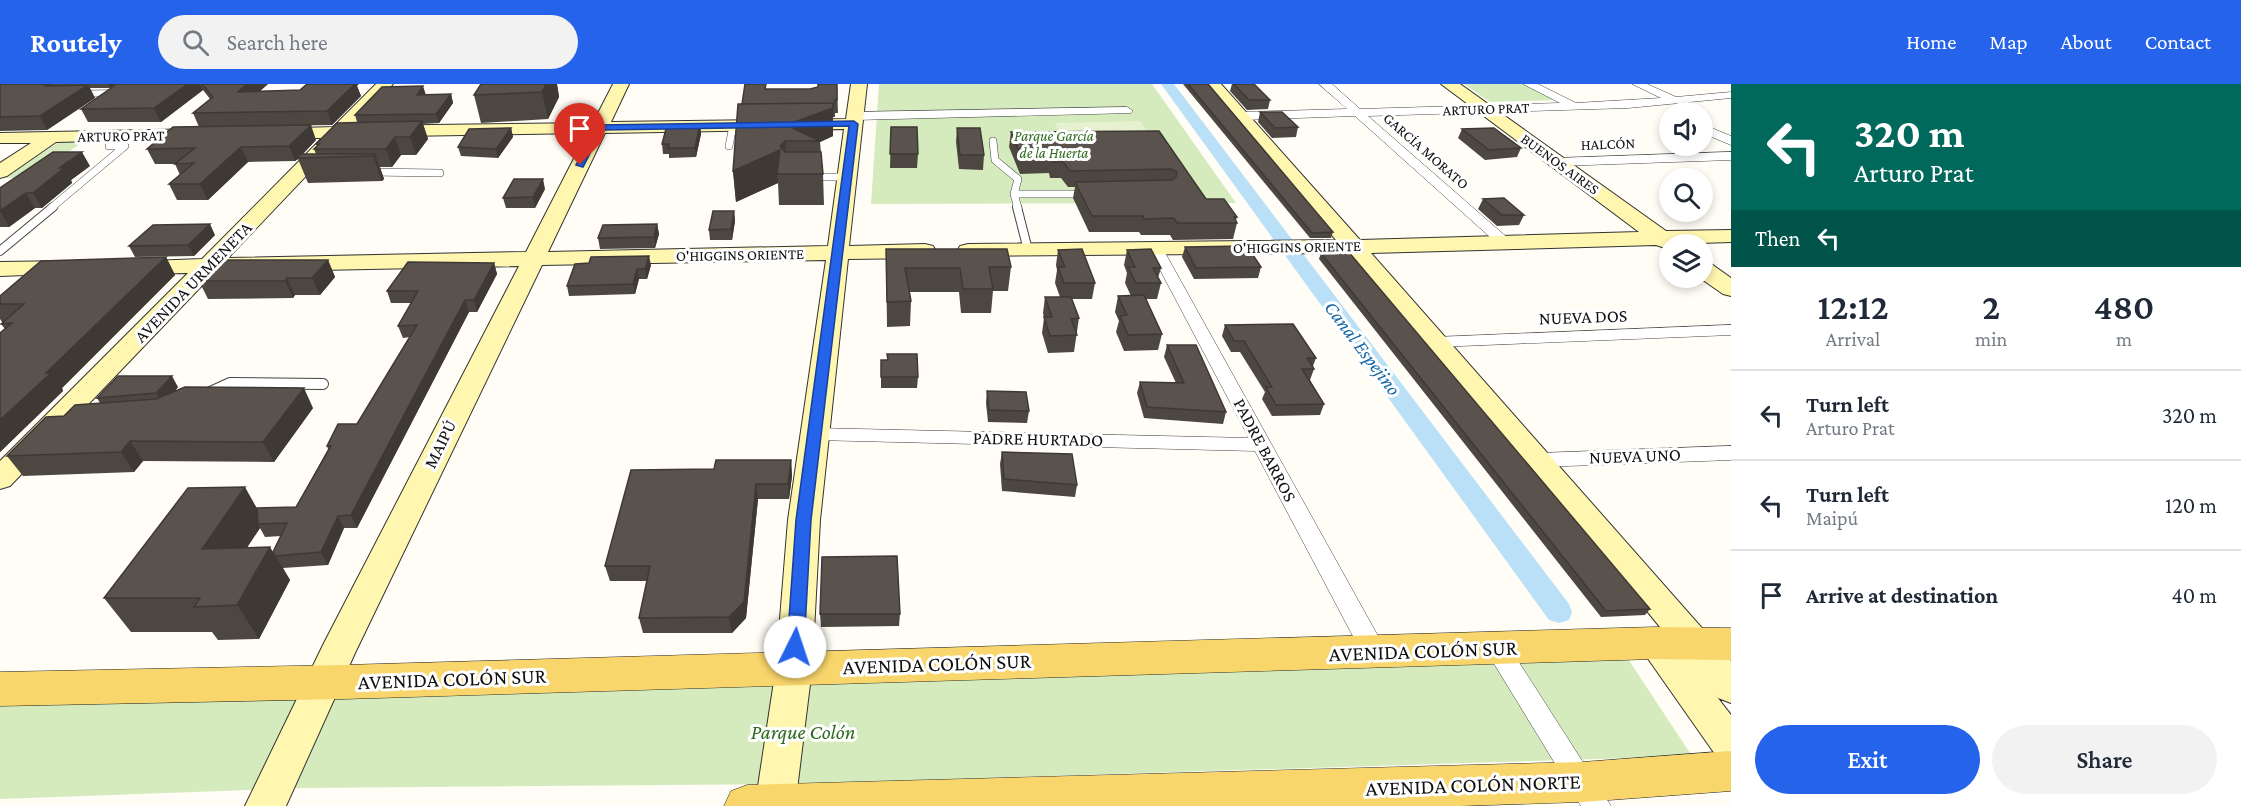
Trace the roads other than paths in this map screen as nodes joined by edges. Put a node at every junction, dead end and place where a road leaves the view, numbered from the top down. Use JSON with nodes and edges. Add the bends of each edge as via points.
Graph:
{"nodes":[{"id":1,"x":385,"y":84,"type":"edge"},
{"id":2,"x":621,"y":84,"type":"edge"},
{"id":3,"x":859,"y":84,"type":"edge"},
{"id":4,"x":1212,"y":84,"type":"edge"},
{"id":5,"x":1325,"y":84,"type":"edge"},
{"id":6,"x":1449,"y":84,"type":"edge"},
{"id":7,"x":1529,"y":84,"type":"edge"},
{"id":8,"x":1638,"y":84,"type":"edge"},
{"id":9,"x":125,"y":88,"type":"edge"},
{"id":10,"x":54,"y":94,"type":"edge"},
{"id":11,"x":1731,"y":94,"type":"edge"},
{"id":12,"x":1676,"y":101,"type":"junction"},
{"id":13,"x":1649,"y":104,"type":"junction"},
{"id":14,"x":1574,"y":107,"type":"junction"},
{"id":15,"x":1659,"y":108,"type":"edge"},
{"id":16,"x":1484,"y":109,"type":"junction"},
{"id":17,"x":1127,"y":111,"type":"dead end"},
{"id":18,"x":1356,"y":112,"type":"junction"},
{"id":19,"x":1241,"y":116,"type":"junction"},
{"id":20,"x":854,"y":120,"type":"junction"},
{"id":21,"x":733,"y":126,"type":"junction"},
{"id":22,"x":599,"y":128,"type":"junction"},
{"id":23,"x":340,"y":131,"type":"junction"},
{"id":24,"x":263,"y":133,"type":"edge"},
{"id":25,"x":1713,"y":133,"type":"edge"},
{"id":26,"x":216,"y":134,"type":"edge"},
{"id":27,"x":123,"y":136,"type":"junction"},
{"id":28,"x":52,"y":137,"type":"junction"},
{"id":29,"x":0,"y":138,"type":"edge"},
{"id":30,"x":993,"y":141,"type":"dead end"},
{"id":31,"x":1731,"y":141,"type":"edge"},
{"id":32,"x":729,"y":146,"type":"dead end"},
{"id":33,"x":1731,"y":156,"type":"edge"},
{"id":34,"x":1558,"y":162,"type":"junction"},
{"id":35,"x":0,"y":172,"type":"edge"},
{"id":36,"x":364,"y":172,"type":"dead end"},
{"id":37,"x":440,"y":173,"type":"dead end"},
{"id":38,"x":797,"y":177,"type":"edge"},
{"id":39,"x":847,"y":177,"type":"junction"},
{"id":40,"x":1014,"y":194,"type":"junction"},
{"id":41,"x":1097,"y":194,"type":"edge"},
{"id":42,"x":1731,"y":236,"type":"edge"},
{"id":43,"x":1659,"y":237,"type":"edge"},
{"id":44,"x":1713,"y":238,"type":"edge"},
{"id":45,"x":1659,"y":242,"type":"edge"},
{"id":46,"x":1505,"y":243,"type":"junction"},
{"id":47,"x":1355,"y":246,"type":"junction"},
{"id":48,"x":1156,"y":249,"type":"junction"},
{"id":49,"x":1028,"y":250,"type":"junction"},
{"id":50,"x":0,"y":251,"type":"edge"},
{"id":51,"x":837,"y":253,"type":"junction"},
{"id":52,"x":532,"y":259,"type":"junction"},
{"id":53,"x":209,"y":265,"type":"junction"},
{"id":54,"x":0,"y":269,"type":"edge"},
{"id":55,"x":1713,"y":276,"type":"edge"},
{"id":56,"x":1731,"y":289,"type":"edge"},
{"id":57,"x":1731,"y":330,"type":"edge"},
{"id":58,"x":1437,"y":342,"type":"junction"},
{"id":59,"x":323,"y":384,"type":"dead end"},
{"id":60,"x":193,"y":402,"type":"edge"},
{"id":61,"x":815,"y":434,"type":"junction"},
{"id":62,"x":1262,"y":445,"type":"junction"},
{"id":63,"x":1731,"y":453,"type":"edge"},
{"id":64,"x":1540,"y":460,"type":"junction"},
{"id":65,"x":0,"y":478,"type":"edge"},
{"id":66,"x":1654,"y":643,"type":"junction"},
{"id":67,"x":1714,"y":644,"type":"edge"},
{"id":68,"x":1497,"y":649,"type":"junction"},
{"id":69,"x":1374,"y":652,"type":"junction"},
{"id":70,"x":794,"y":668,"type":"junction"},
{"id":71,"x":322,"y":682,"type":"junction"},
{"id":72,"x":1731,"y":687,"type":"edge"},
{"id":73,"x":0,"y":689,"type":"edge"},
{"id":74,"x":1731,"y":745,"type":"edge"},
{"id":75,"x":1731,"y":771,"type":"edge"},
{"id":76,"x":1589,"y":794,"type":"edge"},
{"id":77,"x":265,"y":806,"type":"edge"},
{"id":78,"x":765,"y":806,"type":"edge"}],
"edges":[{"from":1,"to":23,"type":"street","name":"AVENIDA URMENETA"},
{"from":2,"to":22,"type":"street","name":"MAIPÚ"},
{"from":3,"to":20,"type":"street"},
{"from":4,"to":19,"type":"street"},
{"from":5,"to":18,"type":"street","name":"GARCÍA MORATO"},
{"from":6,"to":16,"type":"street","name":"BUENOS AIRES"},
{"from":7,"to":14,"type":"street"},
{"from":8,"to":12,"type":"street"},
{"from":9,"to":10,"type":"street"},
{"from":9,"to":28,"type":"street"},
{"from":11,"to":12,"type":"street","name":"ARTURO PRAT"},
{"from":12,"to":13,"type":"street","name":"ARTURO PRAT"},
{"from":13,"to":14,"type":"street","name":"ARTURO PRAT"},
{"from":13,"to":15,"type":"street"},
{"from":14,"to":16,"type":"street","name":"ARTURO PRAT"},
{"from":16,"to":18,"type":"street","name":"ARTURO PRAT"},
{"from":16,"to":34,"type":"street","name":"BUENOS AIRES"},
{"from":17,"to":20,"type":"street"},
{"from":18,"to":19,"type":"street","name":"ARTURO PRAT"},
{"from":18,"to":46,"type":"street","name":"GARCÍA MORATO"},
{"from":19,"to":47,"type":"street"},
{"from":20,"to":21,"type":"street"},
{"from":20,"to":39,"type":"street"},
{"from":21,"to":22,"type":"street"},
{"from":21,"to":32,"type":"lane"},
{"from":22,"to":23,"type":"street"},
{"from":22,"to":52,"type":"street","name":"MAIPÚ"},
{"from":23,"to":24,"type":"street"},
{"from":23,"to":53,"type":"street","name":"AVENIDA URMENETA","via":[[305,173]]},
{"from":25,"to":31,"type":"street"},
{"from":26,"to":27,"type":"street","name":"ARTURO PRAT"},
{"from":27,"to":28,"type":"street","name":"ARTURO PRAT"},
{"from":27,"to":50,"type":"lane","via":[[109,146],[125,146]]},
{"from":28,"to":29,"type":"street","name":"ARTURO PRAT"},
{"from":28,"to":35,"type":"street"},
{"from":30,"to":40,"type":"lane","via":[[997,163],[1018,179]]},
{"from":33,"to":34,"type":"street","name":"HALCÓN"},
{"from":34,"to":43,"type":"street","name":"BUENOS AIRES"},
{"from":36,"to":37,"type":"lane"},
{"from":38,"to":39,"type":"lane"},
{"from":39,"to":51,"type":"street"},
{"from":40,"to":41,"type":"lane"},
{"from":40,"to":49,"type":"lane"},
{"from":42,"to":44,"type":"street","name":"O'HIGGINS ORIENTE"},
{"from":45,"to":46,"type":"street","name":"O'HIGGINS ORIENTE"},
{"from":46,"to":47,"type":"street","name":"O'HIGGINS ORIENTE"},
{"from":47,"to":48,"type":"street","name":"O'HIGGINS ORIENTE"},
{"from":47,"to":58,"type":"street"},
{"from":48,"to":49,"type":"street","name":"O'HIGGINS ORIENTE"},
{"from":48,"to":62,"type":"street","name":"PADRE BARROS"},
{"from":49,"to":51,"type":"street","name":"O'HIGGINS ORIENTE"},
{"from":51,"to":52,"type":"street","name":"O'HIGGINS ORIENTE"},
{"from":51,"to":61,"type":"street"},
{"from":52,"to":53,"type":"street","name":"O'HIGGINS ORIENTE"},
{"from":52,"to":71,"type":"street","name":"MAIPÚ"},
{"from":53,"to":54,"type":"street","name":"O'HIGGINS ORIENTE"},
{"from":53,"to":65,"type":"street","name":"AVENIDA URMENETA","via":[[68,419]]},
{"from":55,"to":56,"type":"street"},
{"from":57,"to":58,"type":"street","name":"NUEVA DOS"},
{"from":58,"to":64,"type":"street"},
{"from":59,"to":60,"type":"lane","via":[[230,383]]},
{"from":61,"to":62,"type":"street","name":"PADRE HURTADO"},
{"from":61,"to":70,"type":"street","via":[[804,520]]},
{"from":62,"to":69,"type":"street","name":"PADRE BARROS"},
{"from":63,"to":64,"type":"street","name":"NUEVA UNO"},
{"from":64,"to":67,"type":"street"},
{"from":66,"to":67,"type":"main road","name":"AVENIDA COLÓN SUR"},
{"from":66,"to":68,"type":"main road","name":"AVENIDA COLÓN SUR"},
{"from":66,"to":74,"type":"street"},
{"from":67,"to":72,"type":"street"},
{"from":68,"to":69,"type":"main road","name":"AVENIDA COLÓN SUR"},
{"from":68,"to":76,"type":"street"},
{"from":69,"to":70,"type":"main road","name":"AVENIDA COLÓN SUR"},
{"from":70,"to":71,"type":"main road","name":"AVENIDA COLÓN SUR"},
{"from":70,"to":78,"type":"street"},
{"from":71,"to":73,"type":"main road","name":"AVENIDA COLÓN SUR"},
{"from":71,"to":77,"type":"street","name":"MAIPÚ"},
{"from":75,"to":76,"type":"main road","name":"AVENIDA COLÓN NORTE"},
{"from":76,"to":78,"type":"main road","name":"AVENIDA COLÓN NORTE"}]}
